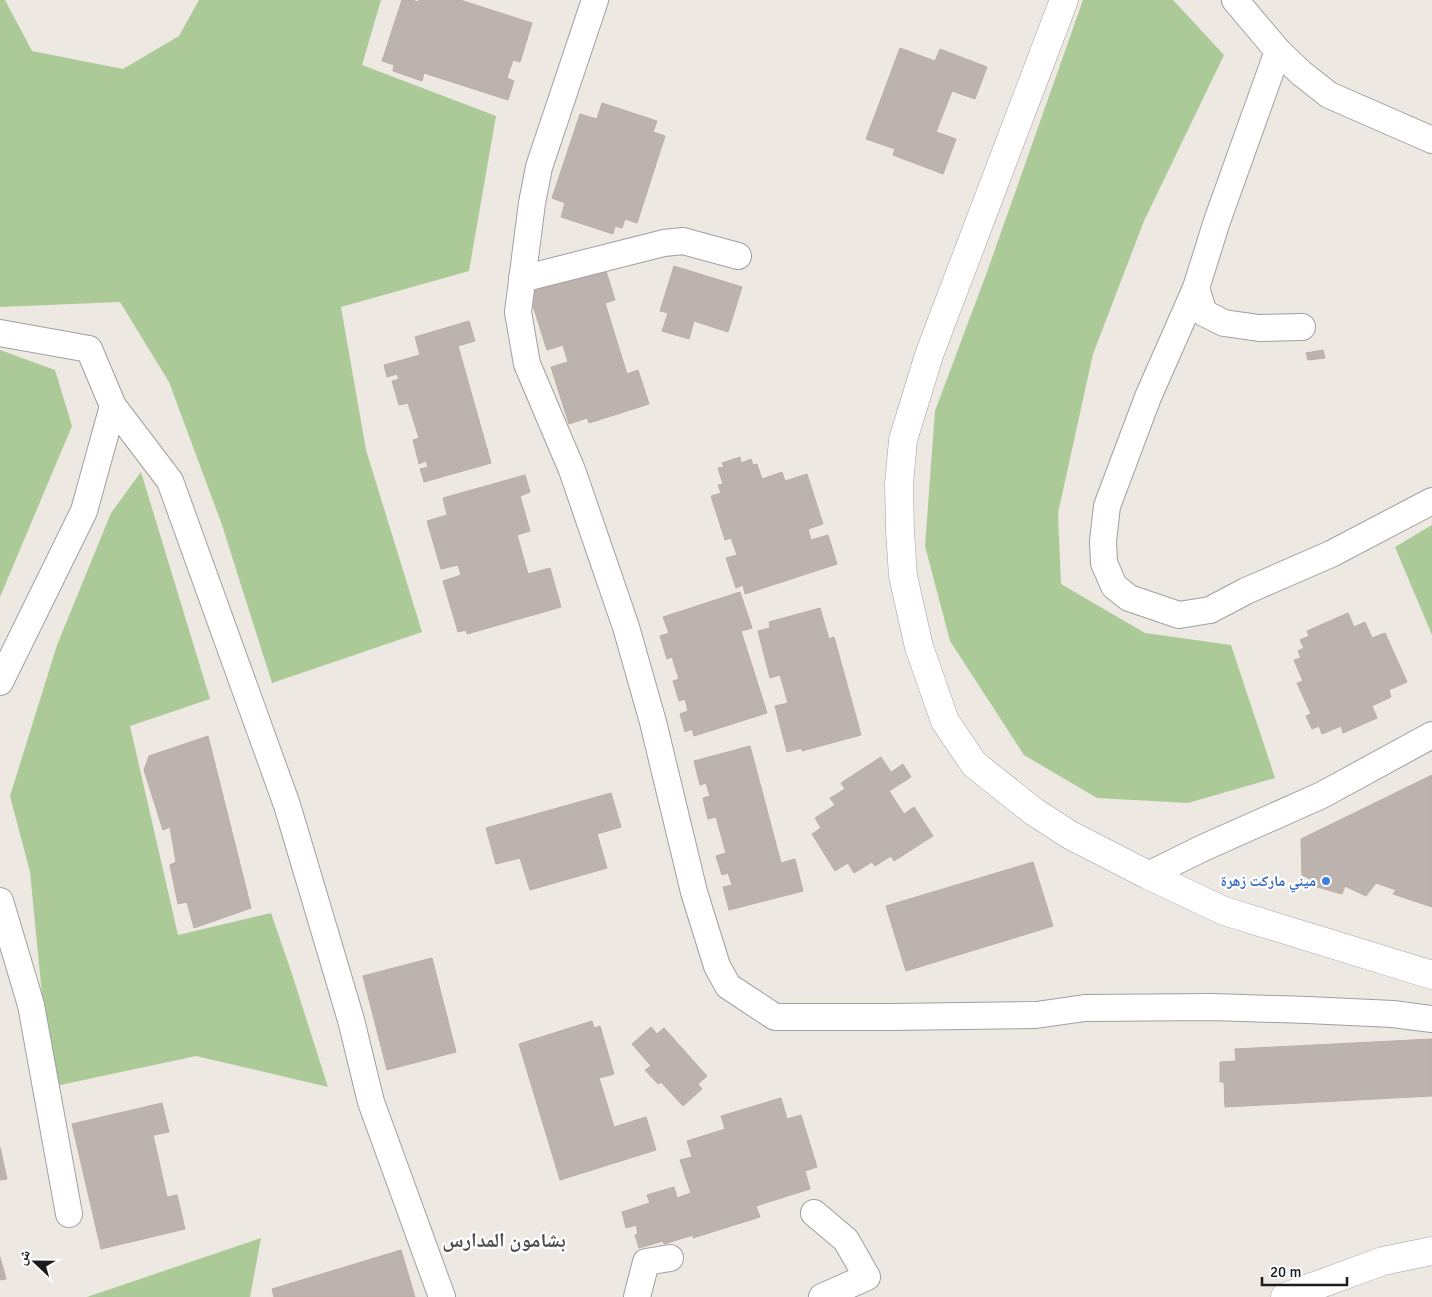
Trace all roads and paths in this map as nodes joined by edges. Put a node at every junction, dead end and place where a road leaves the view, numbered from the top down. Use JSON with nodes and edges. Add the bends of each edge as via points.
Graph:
{"nodes":[{"id":1,"x":595,"y":0,"type":"edge"},
{"id":2,"x":1064,"y":0,"type":"edge"},
{"id":3,"x":1234,"y":0,"type":"edge"},
{"id":4,"x":1278,"y":51,"type":"junction"},
{"id":5,"x":1432,"y":140,"type":"edge"},
{"id":6,"x":738,"y":256,"type":"dead end"},
{"id":7,"x":522,"y":279,"type":"junction"},
{"id":8,"x":1196,"y":288,"type":"junction"},
{"id":9,"x":1302,"y":327,"type":"dead end"},
{"id":10,"x":0,"y":333,"type":"edge"},
{"id":11,"x":113,"y":406,"type":"junction"},
{"id":12,"x":1432,"y":501,"type":"edge"},
{"id":13,"x":0,"y":682,"type":"edge"},
{"id":14,"x":1432,"y":735,"type":"edge"},
{"id":15,"x":1148,"y":875,"type":"junction"},
{"id":16,"x":0,"y":901,"type":"edge"},
{"id":17,"x":1432,"y":975,"type":"edge"},
{"id":18,"x":1432,"y":1020,"type":"edge"},
{"id":19,"x":814,"y":1213,"type":"dead end"},
{"id":20,"x":68,"y":1214,"type":"dead end"},
{"id":21,"x":1432,"y":1250,"type":"edge"},
{"id":22,"x":670,"y":1258,"type":"dead end"},
{"id":23,"x":442,"y":1297,"type":"edge"},
{"id":24,"x":637,"y":1297,"type":"edge"},
{"id":25,"x":822,"y":1297,"type":"edge"},
{"id":26,"x":1285,"y":1297,"type":"edge"}],
"edges":[{"from":1,"to":7,"type":"street","via":[[539,167]]},
{"from":2,"to":15,"type":"street","via":[[929,355],[903,440],[900,484],[903,576],[919,648],[945,722],[974,764],[1070,835]]},
{"from":3,"to":4,"type":"street"},
{"from":4,"to":5,"type":"street","via":[[1330,96]]},
{"from":4,"to":8,"type":"street"},
{"from":6,"to":7,"type":"street","via":[[683,241],[664,243]]},
{"from":7,"to":18,"type":"street","via":[[518,312],[527,364],[572,470],[626,628],[653,722],[694,892],[717,966],[728,986],[775,1017],[1036,1015],[1085,1008],[1213,1007],[1393,1014]]},
{"from":8,"to":9,"type":"street","via":[[1204,313],[1224,323],[1259,328]]},
{"from":8,"to":12,"type":"street","via":[[1148,397],[1107,506],[1104,564],[1114,586],[1129,598],[1179,615],[1210,610],[1331,554]]},
{"from":10,"to":11,"type":"street","via":[[89,349]]},
{"from":11,"to":13,"type":"street","via":[[84,511]]},
{"from":11,"to":23,"type":"street","via":[[170,481],[288,805],[351,1020],[371,1102]]},
{"from":14,"to":15,"type":"street","via":[[1322,795]]},
{"from":15,"to":17,"type":"street","via":[[1224,910]]},
{"from":16,"to":20,"type":"street","via":[[31,1005]]},
{"from":19,"to":25,"type":"street","via":[[846,1240],[867,1278]]},
{"from":21,"to":26,"type":"street","via":[[1382,1261]]},
{"from":22,"to":24,"type":"street","via":[[646,1262]]}]}
